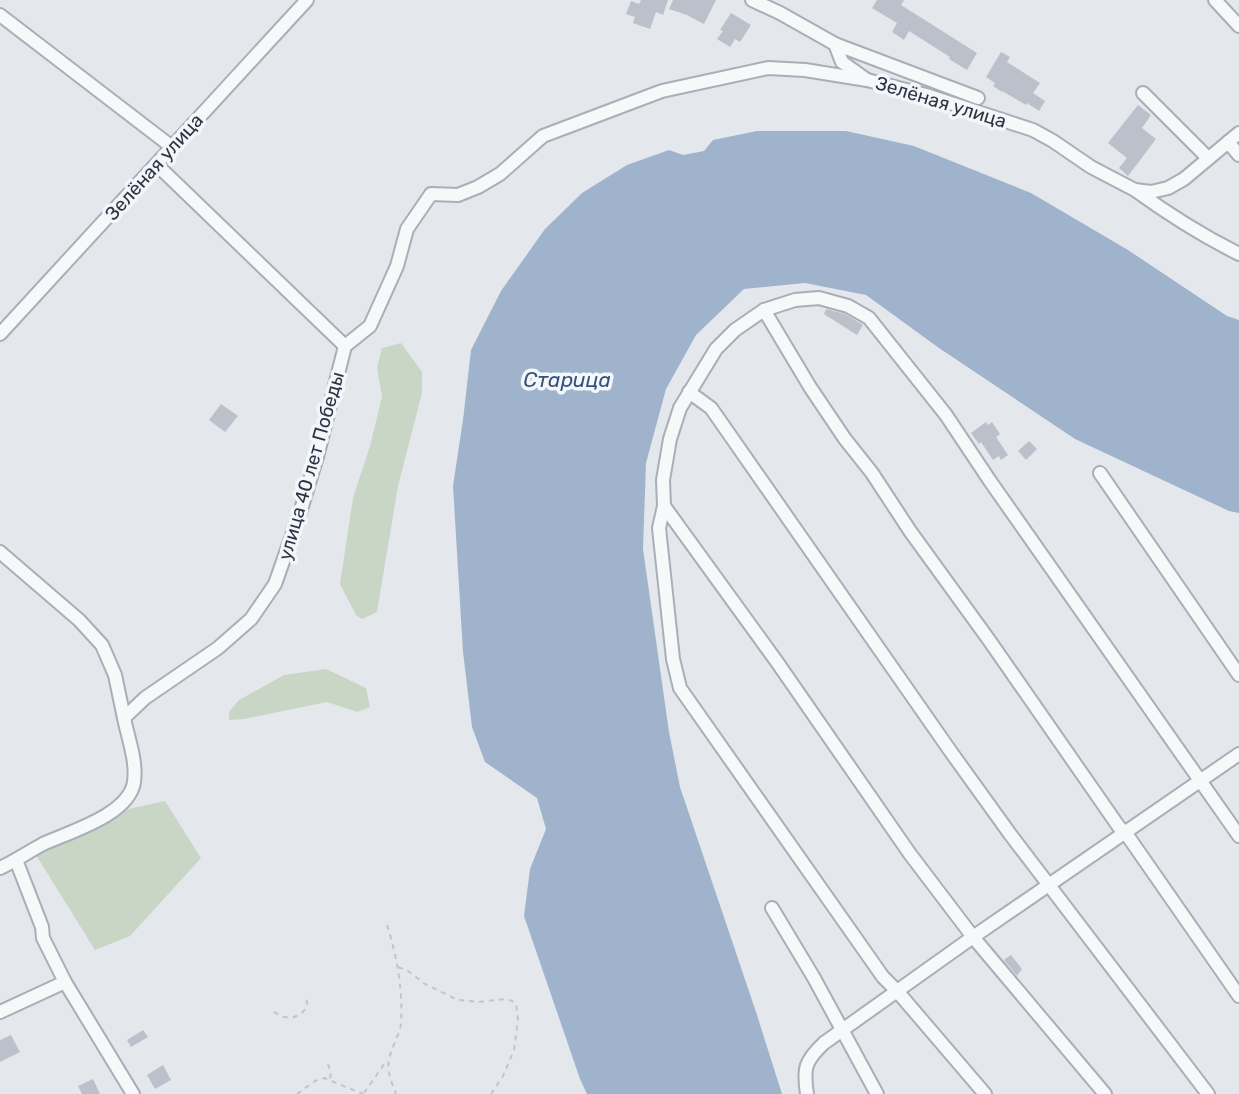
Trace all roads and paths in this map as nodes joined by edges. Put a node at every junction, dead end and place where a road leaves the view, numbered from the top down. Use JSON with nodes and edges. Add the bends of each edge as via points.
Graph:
{"nodes":[{"id":1,"x":307,"y":0,"type":"edge"},
{"id":2,"x":752,"y":0,"type":"edge"},
{"id":3,"x":1215,"y":0,"type":"edge"},
{"id":4,"x":0,"y":15,"type":"edge"},
{"id":5,"x":1239,"y":26,"type":"edge"},
{"id":6,"x":835,"y":44,"type":"junction"},
{"id":7,"x":867,"y":80,"type":"junction"},
{"id":8,"x":1143,"y":93,"type":"dead end"},
{"id":9,"x":978,"y":98,"type":"dead end"},
{"id":10,"x":1239,"y":133,"type":"edge"},
{"id":11,"x":1228,"y":142,"type":"junction"},
{"id":12,"x":172,"y":147,"type":"junction"},
{"id":13,"x":1239,"y":155,"type":"edge"},
{"id":14,"x":1208,"y":158,"type":"junction"},
{"id":15,"x":157,"y":165,"type":"junction"},
{"id":16,"x":1135,"y":190,"type":"junction"},
{"id":17,"x":1239,"y":254,"type":"edge"},
{"id":18,"x":764,"y":310,"type":"junction"},
{"id":19,"x":0,"y":334,"type":"edge"},
{"id":20,"x":345,"y":346,"type":"junction"},
{"id":21,"x":689,"y":392,"type":"junction"},
{"id":22,"x":1100,"y":473,"type":"dead end"},
{"id":23,"x":664,"y":506,"type":"junction"},
{"id":24,"x":0,"y":552,"type":"edge"},
{"id":25,"x":1239,"y":675,"type":"edge"},
{"id":26,"x":124,"y":718,"type":"junction"},
{"id":27,"x":1239,"y":754,"type":"edge"},
{"id":28,"x":1201,"y":780,"type":"junction"},
{"id":29,"x":1125,"y":832,"type":"junction"},
{"id":30,"x":1239,"y":836,"type":"edge"},
{"id":31,"x":16,"y":860,"type":"junction"},
{"id":32,"x":0,"y":868,"type":"edge"},
{"id":33,"x":1049,"y":885,"type":"junction"},
{"id":34,"x":772,"y":908,"type":"dead end"},
{"id":35,"x":387,"y":925,"type":"dead end"},
{"id":36,"x":973,"y":937,"type":"junction"},
{"id":37,"x":398,"y":967,"type":"junction"},
{"id":38,"x":65,"y":982,"type":"junction"},
{"id":39,"x":897,"y":991,"type":"junction"},
{"id":40,"x":306,"y":996,"type":"dead end"},
{"id":41,"x":1239,"y":996,"type":"edge"},
{"id":42,"x":0,"y":1012,"type":"edge"},
{"id":43,"x":274,"y":1012,"type":"dead end"},
{"id":44,"x":842,"y":1031,"type":"junction"},
{"id":45,"x":388,"y":1060,"type":"junction"},
{"id":46,"x":328,"y":1064,"type":"dead end"},
{"id":47,"x":330,"y":1080,"type":"junction"},
{"id":48,"x":133,"y":1094,"type":"edge"},
{"id":49,"x":297,"y":1094,"type":"edge"},
{"id":50,"x":363,"y":1094,"type":"edge"},
{"id":51,"x":396,"y":1094,"type":"edge"},
{"id":52,"x":491,"y":1094,"type":"edge"},
{"id":53,"x":807,"y":1094,"type":"edge"},
{"id":54,"x":877,"y":1094,"type":"edge"},
{"id":55,"x":985,"y":1094,"type":"edge"},
{"id":56,"x":1105,"y":1094,"type":"edge"},
{"id":57,"x":1208,"y":1094,"type":"edge"}],
"edges":[{"from":1,"to":12,"type":"street","name":"Зелёная улица"},
{"from":2,"to":6,"type":"street","name":"Зелёная улица"},
{"from":3,"to":5,"type":"street"},
{"from":4,"to":12,"type":"street"},
{"from":6,"to":7,"type":"street","name":"Зелёная улица","via":[[842,62]]},
{"from":6,"to":9,"type":"street"},
{"from":7,"to":16,"type":"street","name":"Зелёная улица","via":[[1032,130]]},
{"from":7,"to":20,"type":"street","name":"улица 40 лет Победы","via":[[768,68],[662,91],[543,136],[478,187],[457,195],[431,194],[407,229],[397,266],[370,326]]},
{"from":8,"to":14,"type":"street"},
{"from":10,"to":11,"type":"street"},
{"from":11,"to":13,"type":"street"},
{"from":11,"to":14,"type":"street"},
{"from":12,"to":15,"type":"street","name":"Зелёная улица"},
{"from":14,"to":16,"type":"street","via":[[1168,188]]},
{"from":15,"to":19,"type":"street","name":"Зелёная улица"},
{"from":15,"to":20,"type":"street"},
{"from":16,"to":17,"type":"street","name":"Зелёная улица"},
{"from":18,"to":21,"type":"street","via":[[716,349]]},
{"from":18,"to":28,"type":"street","via":[[819,298],[869,318],[946,415]]},
{"from":18,"to":29,"type":"street","via":[[845,439]]},
{"from":20,"to":26,"type":"street","name":"улица 40 лет Победы","via":[[317,457],[275,584],[251,619]]},
{"from":21,"to":23,"type":"street","via":[[670,439]]},
{"from":21,"to":33,"type":"street","via":[[711,408]]},
{"from":22,"to":25,"type":"street"},
{"from":23,"to":36,"type":"street"},
{"from":23,"to":39,"type":"street","via":[[659,528],[680,688]]},
{"from":24,"to":26,"type":"street","via":[[102,645],[115,675]]},
{"from":26,"to":31,"type":"street","via":[[134,785],[123,802]]},
{"from":27,"to":28,"type":"street"},
{"from":28,"to":29,"type":"street"},
{"from":28,"to":30,"type":"street"},
{"from":29,"to":33,"type":"street"},
{"from":29,"to":41,"type":"street"},
{"from":31,"to":32,"type":"street"},
{"from":31,"to":38,"type":"street","via":[[43,938]]},
{"from":33,"to":36,"type":"street"},
{"from":33,"to":57,"type":"street"},
{"from":34,"to":44,"type":"street"},
{"from":35,"to":37,"type":"path"},
{"from":36,"to":39,"type":"street"},
{"from":36,"to":56,"type":"street"},
{"from":37,"to":45,"type":"path","via":[[401,1026]]},
{"from":37,"to":52,"type":"path","via":[[458,1000],[506,999],[516,1004],[514,1049]]},
{"from":38,"to":42,"type":"street"},
{"from":38,"to":48,"type":"street"},
{"from":39,"to":44,"type":"street"},
{"from":39,"to":55,"type":"street"},
{"from":40,"to":43,"type":"path","via":[[308,1005],[295,1017]]},
{"from":44,"to":53,"type":"street","via":[[807,1063]]},
{"from":44,"to":54,"type":"street"},
{"from":45,"to":50,"type":"path"},
{"from":45,"to":51,"type":"path"},
{"from":46,"to":47,"type":"path"},
{"from":47,"to":49,"type":"path","via":[[315,1081]]},
{"from":47,"to":50,"type":"path"}]}
